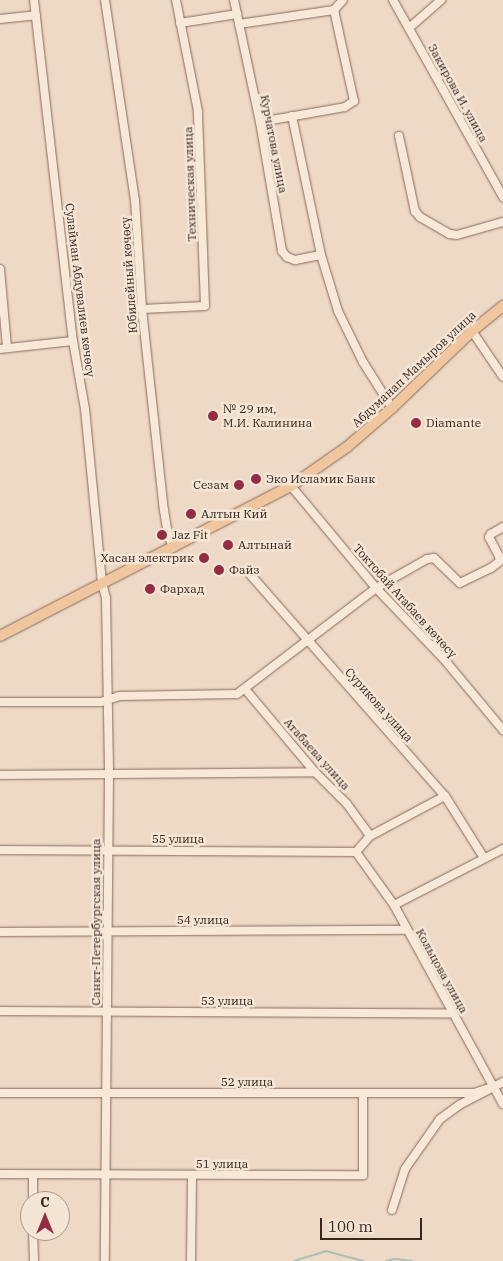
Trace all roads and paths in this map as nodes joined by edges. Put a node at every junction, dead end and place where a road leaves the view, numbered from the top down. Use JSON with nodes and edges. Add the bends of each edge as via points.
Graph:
{"nodes":[{"id":1,"x":34,"y":0,"type":"edge"},
{"id":2,"x":105,"y":0,"type":"edge"},
{"id":3,"x":176,"y":0,"type":"edge"},
{"id":4,"x":234,"y":0,"type":"edge"},
{"id":5,"x":343,"y":0,"type":"edge"},
{"id":6,"x":393,"y":0,"type":"edge"},
{"id":7,"x":441,"y":0,"type":"edge"},
{"id":8,"x":334,"y":10,"type":"junction"},
{"id":9,"x":237,"y":14,"type":"junction"},
{"id":10,"x":36,"y":16,"type":"junction"},
{"id":11,"x":0,"y":19,"type":"edge"},
{"id":12,"x":180,"y":23,"type":"junction"},
{"id":13,"x":239,"y":24,"type":"junction"},
{"id":14,"x":410,"y":28,"type":"junction"},
{"id":15,"x":292,"y":116,"type":"junction"},
{"id":16,"x":260,"y":122,"type":"junction"},
{"id":17,"x":400,"y":136,"type":"dead end"},
{"id":18,"x":503,"y":198,"type":"edge"},
{"id":19,"x":503,"y":222,"type":"edge"},
{"id":20,"x":321,"y":255,"type":"junction"},
{"id":21,"x":0,"y":269,"type":"edge"},
{"id":22,"x":503,"y":306,"type":"edge"},
{"id":23,"x":142,"y":309,"type":"junction"},
{"id":24,"x":472,"y":331,"type":"junction"},
{"id":25,"x":73,"y":341,"type":"junction"},
{"id":26,"x":4,"y":349,"type":"edge"},
{"id":27,"x":503,"y":377,"type":"edge"},
{"id":28,"x":392,"y":408,"type":"junction"},
{"id":29,"x":291,"y":486,"type":"junction"},
{"id":30,"x":503,"y":528,"type":"edge"},
{"id":31,"x":174,"y":548,"type":"junction"},
{"id":32,"x":248,"y":572,"type":"dead end"},
{"id":33,"x":102,"y":583,"type":"junction"},
{"id":34,"x":376,"y":588,"type":"junction"},
{"id":35,"x":0,"y":636,"type":"edge"},
{"id":36,"x":308,"y":642,"type":"junction"},
{"id":37,"x":245,"y":689,"type":"junction"},
{"id":38,"x":108,"y":699,"type":"junction"},
{"id":39,"x":0,"y":702,"type":"edge"},
{"id":40,"x":503,"y":730,"type":"edge"},
{"id":41,"x":315,"y":772,"type":"junction"},
{"id":42,"x":109,"y":774,"type":"junction"},
{"id":43,"x":0,"y":775,"type":"edge"},
{"id":44,"x":445,"y":796,"type":"junction"},
{"id":45,"x":370,"y":836,"type":"junction"},
{"id":46,"x":503,"y":849,"type":"edge"},
{"id":47,"x":0,"y":850,"type":"edge"},
{"id":48,"x":108,"y":850,"type":"junction"},
{"id":49,"x":356,"y":852,"type":"junction"},
{"id":50,"x":484,"y":858,"type":"junction"},
{"id":51,"x":394,"y":906,"type":"junction"},
{"id":52,"x":407,"y":930,"type":"junction"},
{"id":53,"x":0,"y":932,"type":"edge"},
{"id":54,"x":108,"y":932,"type":"junction"},
{"id":55,"x":0,"y":1010,"type":"edge"},
{"id":56,"x":107,"y":1012,"type":"junction"},
{"id":57,"x":453,"y":1013,"type":"junction"},
{"id":58,"x":503,"y":1082,"type":"edge"},
{"id":59,"x":493,"y":1087,"type":"junction"},
{"id":60,"x":0,"y":1093,"type":"edge"},
{"id":61,"x":106,"y":1093,"type":"junction"},
{"id":62,"x":362,"y":1093,"type":"junction"},
{"id":63,"x":503,"y":1104,"type":"edge"},
{"id":64,"x":0,"y":1174,"type":"edge"},
{"id":65,"x":33,"y":1175,"type":"junction"},
{"id":66,"x":105,"y":1176,"type":"junction"},
{"id":67,"x":192,"y":1176,"type":"junction"},
{"id":68,"x":33,"y":1191,"type":"edge"},
{"id":69,"x":392,"y":1210,"type":"dead end"},
{"id":70,"x":33,"y":1241,"type":"edge"},
{"id":71,"x":34,"y":1261,"type":"edge"},
{"id":72,"x":104,"y":1261,"type":"edge"},
{"id":73,"x":191,"y":1261,"type":"edge"}],
"edges":[{"from":1,"to":10,"type":"street","name":"Сулайман Абдувалиев көчөсү"},
{"from":2,"to":23,"type":"street","name":"Юбилейный көчөсү","via":[[135,200]]},
{"from":3,"to":12,"type":"street","name":"Техническая улица"},
{"from":4,"to":9,"type":"street","name":"Курчатова улица"},
{"from":5,"to":8,"type":"street"},
{"from":6,"to":14,"type":"street","name":"Закирова И. улица"},
{"from":7,"to":14,"type":"street"},
{"from":8,"to":13,"type":"street"},
{"from":8,"to":15,"type":"street","via":[[354,101],[346,107]]},
{"from":9,"to":12,"type":"street"},
{"from":9,"to":13,"type":"street","name":"Курчатова улица"},
{"from":10,"to":11,"type":"street"},
{"from":10,"to":25,"type":"street","name":"Сулайман Абдувалиев көчөсү"},
{"from":12,"to":23,"type":"street","name":"Техническая улица","via":[[198,111],[205,306]]},
{"from":13,"to":16,"type":"street","name":"Курчатова улица"},
{"from":14,"to":18,"type":"street","name":"Закирова И. улица"},
{"from":15,"to":16,"type":"street"},
{"from":15,"to":20,"type":"street"},
{"from":16,"to":20,"type":"street","name":"Курчатова улица","via":[[282,251],[295,260]]},
{"from":17,"to":19,"type":"street","via":[[415,211],[420,217],[457,235]]},
{"from":20,"to":28,"type":"street","via":[[338,310],[362,362]]},
{"from":21,"to":26,"type":"street"},
{"from":22,"to":24,"type":"main road","name":"Абдуманап Мамыров улица"},
{"from":23,"to":31,"type":"street","name":"Юбилейный көчөсү","via":[[164,510],[168,536]]},
{"from":24,"to":27,"type":"street"},
{"from":24,"to":28,"type":"main road","name":"Абдуманап Мамыров улица"},
{"from":25,"to":26,"type":"street"},
{"from":25,"to":33,"type":"street","name":"Сулайман Абдувалиев көчөсү","via":[[85,409]]},
{"from":28,"to":29,"type":"main road","name":"Абдуманап Мамыров улица","via":[[347,446]]},
{"from":29,"to":31,"type":"main road","name":"Абдуманап Мамыров улица"},
{"from":29,"to":34,"type":"street","name":"Токтобай Атабаев көчөсү"},
{"from":30,"to":34,"type":"street","via":[[489,537],[500,561],[470,579],[460,583],[431,557]]},
{"from":31,"to":33,"type":"main road","name":"Абдуманап Мамыров улица"},
{"from":32,"to":36,"type":"street","name":"Сурикова улица"},
{"from":33,"to":35,"type":"main road","name":"Абдуманап Мамыров улица"},
{"from":33,"to":38,"type":"street","name":"Санкт-Петербургская улица","via":[[106,598]]},
{"from":34,"to":36,"type":"street"},
{"from":34,"to":40,"type":"street","name":"Токтобай Атабаев көчөсү","via":[[443,658]]},
{"from":36,"to":37,"type":"street"},
{"from":36,"to":44,"type":"street","name":"Сурикова улица"},
{"from":37,"to":38,"type":"street","via":[[237,694],[119,696]]},
{"from":37,"to":41,"type":"street","name":"Атабаева улица"},
{"from":38,"to":39,"type":"street","via":[[101,702]]},
{"from":38,"to":42,"type":"street","name":"Санкт-Петербургская улица"},
{"from":41,"to":42,"type":"street"},
{"from":41,"to":45,"type":"street","name":"Атабаева улица","via":[[347,804]]},
{"from":42,"to":43,"type":"street"},
{"from":42,"to":48,"type":"street","name":"Санкт-Петербургская улица"},
{"from":44,"to":45,"type":"street"},
{"from":44,"to":50,"type":"street","name":"Сурикова улица"},
{"from":45,"to":49,"type":"street"},
{"from":46,"to":50,"type":"street"},
{"from":47,"to":48,"type":"street","name":"55 улица"},
{"from":48,"to":49,"type":"street","name":"55 улица"},
{"from":48,"to":54,"type":"street","name":"Санкт-Петербургская улица"},
{"from":49,"to":51,"type":"street","name":"Кольцова улица"},
{"from":50,"to":51,"type":"street"},
{"from":51,"to":52,"type":"street","name":"Кольцова улица"},
{"from":52,"to":54,"type":"street","name":"54 улица"},
{"from":52,"to":57,"type":"street","name":"Кольцова улица"},
{"from":53,"to":54,"type":"street","name":"54 улица"},
{"from":54,"to":56,"type":"street","name":"Санкт-Петербургская улица"},
{"from":55,"to":56,"type":"street","name":"53 улица"},
{"from":56,"to":57,"type":"street","name":"53 улица"},
{"from":56,"to":61,"type":"street","name":"Санкт-Петербургская улица"},
{"from":57,"to":59,"type":"street","name":"Кольцова улица"},
{"from":58,"to":59,"type":"street"},
{"from":59,"to":62,"type":"street","name":"52 улица","via":[[474,1093]]},
{"from":59,"to":63,"type":"street","name":"Кольцова улица"},
{"from":59,"to":69,"type":"street","via":[[440,1119],[405,1169]]},
{"from":60,"to":61,"type":"street","name":"52 улица"},
{"from":61,"to":62,"type":"street","name":"52 улица"},
{"from":61,"to":66,"type":"street","name":"Санкт-Петербургская улица"},
{"from":62,"to":67,"type":"street","name":"51 улица","via":[[363,1175]]},
{"from":64,"to":65,"type":"street","name":"51 улица"},
{"from":65,"to":66,"type":"street","name":"51 улица"},
{"from":65,"to":68,"type":"street"},
{"from":66,"to":67,"type":"street","name":"51 улица"},
{"from":66,"to":72,"type":"street","name":"Санкт-Петербургская улица"},
{"from":67,"to":73,"type":"street"},
{"from":70,"to":71,"type":"street"}]}
